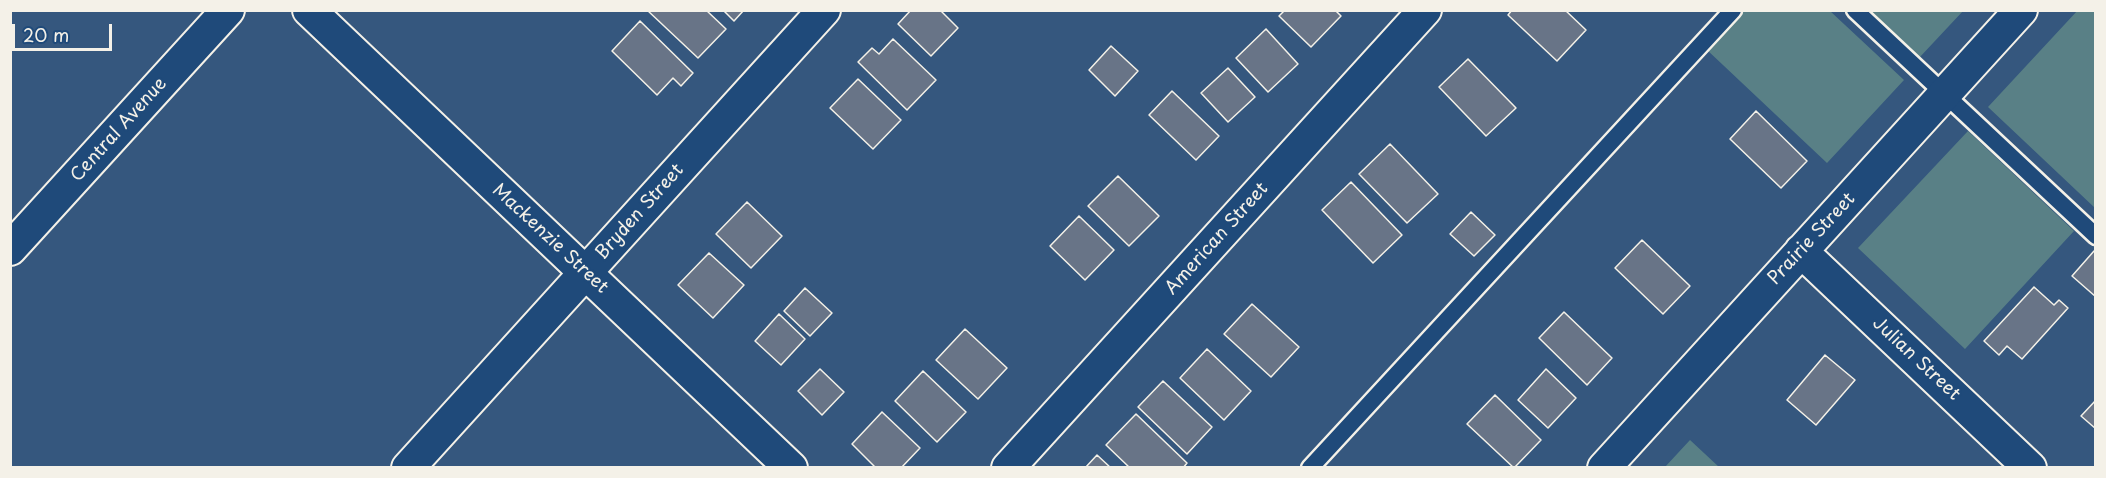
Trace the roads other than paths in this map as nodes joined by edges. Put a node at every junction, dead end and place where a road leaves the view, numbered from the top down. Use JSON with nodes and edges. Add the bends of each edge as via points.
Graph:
{"nodes":[{"id":1,"x":228,"y":10,"type":"edge"},
{"id":2,"x":309,"y":10,"type":"edge"},
{"id":3,"x":824,"y":10,"type":"edge"},
{"id":4,"x":1425,"y":10,"type":"edge"},
{"id":5,"x":1733,"y":10,"type":"edge"},
{"id":6,"x":1855,"y":10,"type":"edge"},
{"id":7,"x":2021,"y":10,"type":"edge"},
{"id":8,"x":1945,"y":94,"type":"junction"},
{"id":9,"x":2096,"y":236,"type":"edge"},
{"id":10,"x":10,"y":249,"type":"edge"},
{"id":11,"x":1801,"y":251,"type":"junction"},
{"id":12,"x":585,"y":273,"type":"junction"},
{"id":13,"x":408,"y":468,"type":"edge"},
{"id":14,"x":791,"y":468,"type":"edge"},
{"id":15,"x":1008,"y":468,"type":"edge"},
{"id":16,"x":1310,"y":468,"type":"edge"},
{"id":17,"x":1604,"y":468,"type":"edge"},
{"id":18,"x":2030,"y":468,"type":"edge"}],
"edges":[{"from":1,"to":10,"type":"street","name":"Central Avenue"},
{"from":2,"to":12,"type":"street","name":"Mackenzie Street"},
{"from":3,"to":12,"type":"street","name":"Bryden Street"},
{"from":4,"to":15,"type":"street","name":"American Street"},
{"from":5,"to":16,"type":"lane"},
{"from":6,"to":8,"type":"lane"},
{"from":7,"to":8,"type":"street","name":"Prairie Street"},
{"from":8,"to":9,"type":"lane"},
{"from":8,"to":11,"type":"street","name":"Prairie Street"},
{"from":11,"to":17,"type":"street","name":"Prairie Street"},
{"from":11,"to":18,"type":"street","name":"Julian Street"},
{"from":12,"to":13,"type":"street","name":"Bryden Street"},
{"from":12,"to":14,"type":"street","name":"Mackenzie Street"}]}
